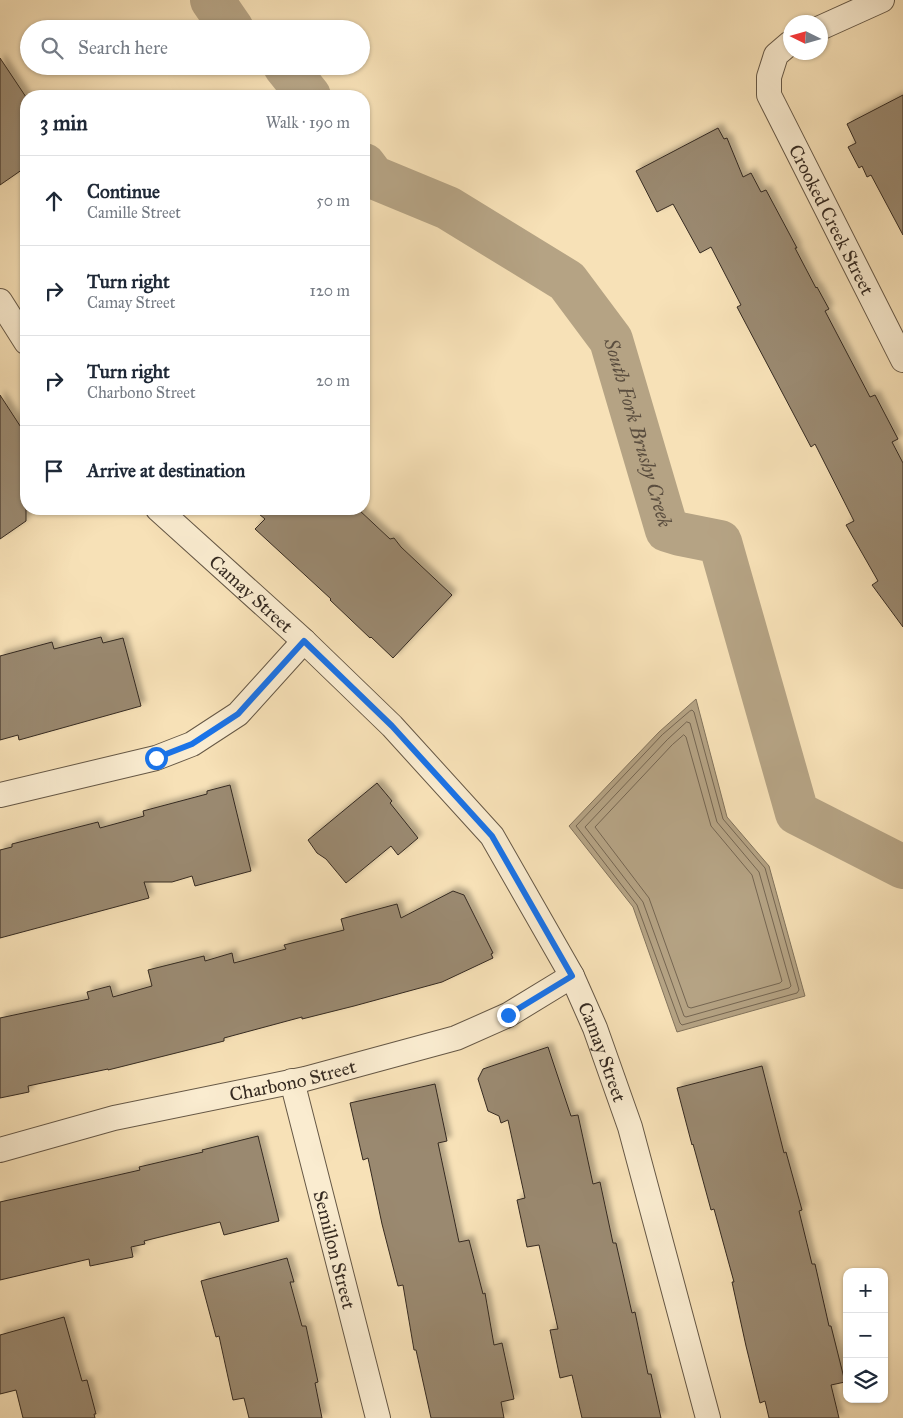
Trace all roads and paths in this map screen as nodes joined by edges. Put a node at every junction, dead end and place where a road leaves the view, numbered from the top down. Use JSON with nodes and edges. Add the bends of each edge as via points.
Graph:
{"nodes":[{"id":1,"x":882,"y":0,"type":"edge"},
{"id":2,"x":828,"y":24,"type":"edge"},
{"id":3,"x":783,"y":49,"type":"edge"},
{"id":4,"x":0,"y":300,"type":"edge"},
{"id":5,"x":20,"y":332,"type":"edge"},
{"id":6,"x":903,"y":360,"type":"edge"},
{"id":7,"x":165,"y":515,"type":"edge"},
{"id":8,"x":304,"y":641,"type":"junction"},
{"id":9,"x":0,"y":795,"type":"edge"},
{"id":10,"x":572,"y":976,"type":"junction"},
{"id":11,"x":292,"y":1081,"type":"junction"},
{"id":12,"x":0,"y":1150,"type":"edge"},
{"id":13,"x":378,"y":1418,"type":"edge"},
{"id":14,"x":708,"y":1418,"type":"edge"}],
"edges":[{"from":1,"to":2,"type":"street"},
{"from":3,"to":6,"type":"street","name":"Crooked Creek Street","via":[[776,55],[769,76],[770,95]]},
{"from":4,"to":5,"type":"street"},
{"from":7,"to":8,"type":"street","name":"Camay Street"},
{"from":8,"to":9,"type":"street","via":[[238,714],[192,744],[156,758]]},
{"from":8,"to":10,"type":"street","name":"Camay Street","via":[[392,726],[492,836]]},
{"from":10,"to":11,"type":"street","name":"Charbono Street","via":[[508,1015],[456,1038]]},
{"from":10,"to":14,"type":"street","name":"Camay Street","via":[[595,1028],[630,1127]]},
{"from":11,"to":12,"type":"street","name":"Charbono Street","via":[[114,1118]]},
{"from":11,"to":13,"type":"street","name":"Semillon Street"}]}
